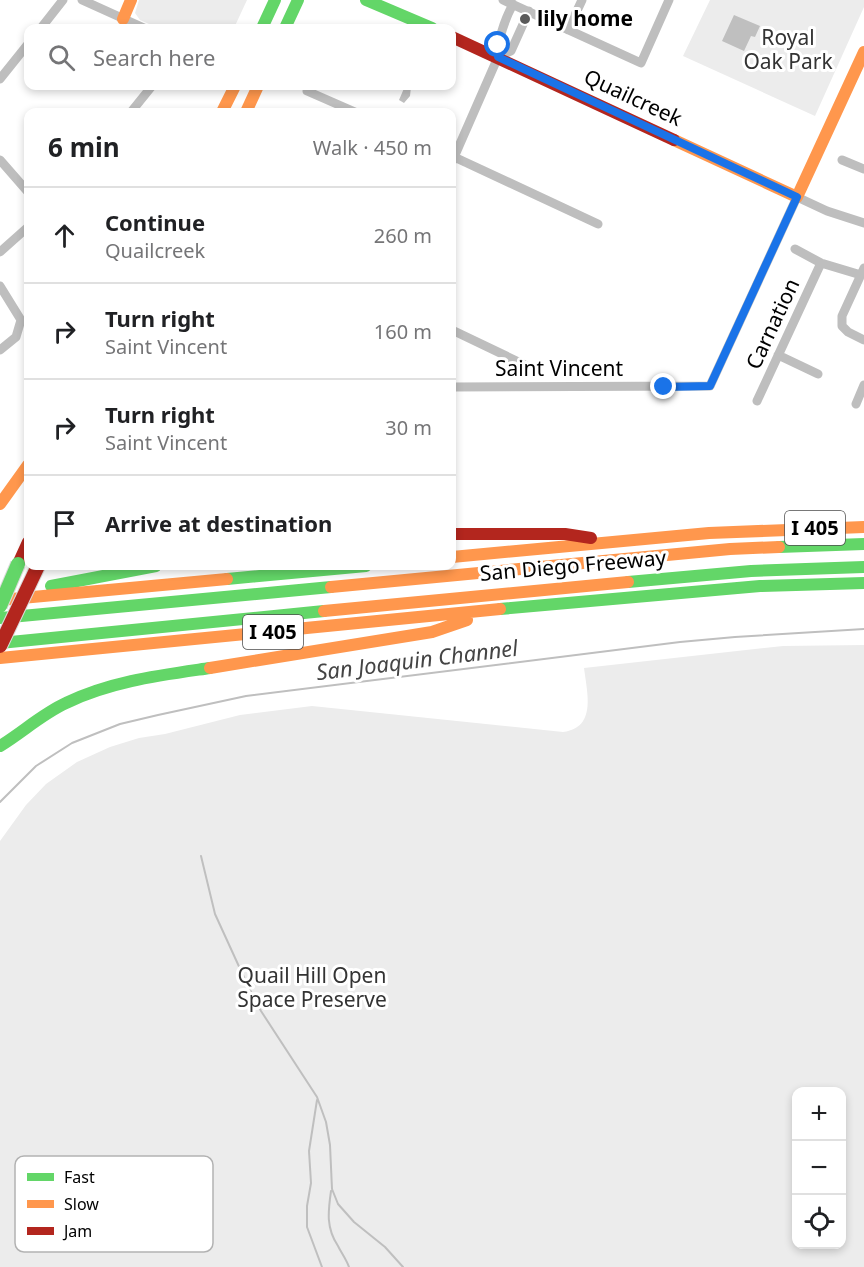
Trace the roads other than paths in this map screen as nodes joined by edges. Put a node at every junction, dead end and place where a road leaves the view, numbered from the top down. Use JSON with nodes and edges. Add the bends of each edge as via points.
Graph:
{"nodes":[{"id":1,"x":63,"y":0,"type":"edge"},
{"id":2,"x":82,"y":0,"type":"edge"},
{"id":3,"x":131,"y":0,"type":"edge"},
{"id":4,"x":275,"y":0,"type":"edge"},
{"id":5,"x":298,"y":0,"type":"edge"},
{"id":6,"x":366,"y":0,"type":"edge"},
{"id":7,"x":503,"y":0,"type":"edge"},
{"id":8,"x":582,"y":0,"type":"edge"},
{"id":9,"x":669,"y":0,"type":"edge"},
{"id":10,"x":513,"y":4,"type":"junction"},
{"id":11,"x":529,"y":11,"type":"junction"},
{"id":12,"x":123,"y":19,"type":"junction"},
{"id":13,"x":44,"y":24,"type":"edge"},
{"id":14,"x":135,"y":24,"type":"edge"},
{"id":15,"x":264,"y":24,"type":"edge"},
{"id":16,"x":287,"y":24,"type":"edge"},
{"id":17,"x":423,"y":24,"type":"edge"},
{"id":18,"x":568,"y":30,"type":"junction"},
{"id":19,"x":456,"y":39,"type":"edge"},
{"id":20,"x":24,"y":49,"type":"edge"},
{"id":21,"x":864,"y":52,"type":"edge"},
{"id":22,"x":498,"y":57,"type":"junction"},
{"id":23,"x":0,"y":80,"type":"edge"},
{"id":24,"x":149,"y":90,"type":"edge"},
{"id":25,"x":233,"y":90,"type":"edge"},
{"id":26,"x":256,"y":90,"type":"edge"},
{"id":27,"x":308,"y":91,"type":"dead end"},
{"id":28,"x":134,"y":108,"type":"edge"},
{"id":29,"x":224,"y":108,"type":"edge"},
{"id":30,"x":248,"y":108,"type":"edge"},
{"id":31,"x":346,"y":108,"type":"edge"},
{"id":32,"x":456,"y":149,"type":"edge"},
{"id":33,"x":0,"y":160,"type":"edge"},
{"id":34,"x":456,"y":160,"type":"edge"},
{"id":35,"x":842,"y":160,"type":"dead end"},
{"id":36,"x":864,"y":169,"type":"edge"},
{"id":37,"x":24,"y":187,"type":"edge"},
{"id":38,"x":797,"y":197,"type":"junction"},
{"id":39,"x":864,"y":223,"type":"edge"},
{"id":40,"x":598,"y":224,"type":"dead end"},
{"id":41,"x":24,"y":230,"type":"edge"},
{"id":42,"x":795,"y":249,"type":"dead end"},
{"id":43,"x":0,"y":252,"type":"edge"},
{"id":44,"x":821,"y":263,"type":"junction"},
{"id":45,"x":862,"y":271,"type":"edge"},
{"id":46,"x":0,"y":286,"type":"edge"},
{"id":47,"x":456,"y":332,"type":"edge"},
{"id":48,"x":864,"y":340,"type":"edge"},
{"id":49,"x":0,"y":350,"type":"edge"},
{"id":50,"x":778,"y":355,"type":"junction"},
{"id":51,"x":527,"y":366,"type":"dead end"},
{"id":52,"x":818,"y":374,"type":"dead end"},
{"id":53,"x":864,"y":385,"type":"edge"},
{"id":54,"x":456,"y":387,"type":"edge"},
{"id":55,"x":757,"y":402,"type":"dead end"},
{"id":56,"x":856,"y":404,"type":"dead end"},
{"id":57,"x":24,"y":471,"type":"edge"},
{"id":58,"x":0,"y":504,"type":"edge"},
{"id":59,"x":864,"y":527,"type":"edge"},
{"id":60,"x":456,"y":534,"type":"edge"},
{"id":61,"x":611,"y":542,"type":"junction"},
{"id":62,"x":864,"y":544,"type":"edge"},
{"id":63,"x":24,"y":551,"type":"edge"},
{"id":64,"x":456,"y":557,"type":"edge"},
{"id":65,"x":864,"y":567,"type":"edge"},
{"id":66,"x":36,"y":570,"type":"edge"},
{"id":67,"x":137,"y":570,"type":"edge"},
{"id":68,"x":322,"y":570,"type":"edge"},
{"id":69,"x":864,"y":583,"type":"edge"},
{"id":70,"x":0,"y":599,"type":"edge"},
{"id":71,"x":0,"y":606,"type":"edge"},
{"id":72,"x":493,"y":611,"type":"junction"},
{"id":73,"x":0,"y":618,"type":"edge"},
{"id":74,"x":0,"y":644,"type":"edge"},
{"id":75,"x":0,"y":658,"type":"edge"},
{"id":76,"x":0,"y":746,"type":"edge"}],
"edges":[{"from":1,"to":13,"type":"street"},
{"from":2,"to":12,"type":"street"},
{"from":3,"to":12,"type":"main road"},
{"from":4,"to":15,"type":"main road"},
{"from":5,"to":16,"type":"main road"},
{"from":6,"to":17,"type":"main road"},
{"from":7,"to":10,"type":"street"},
{"from":8,"to":18,"type":"street"},
{"from":9,"to":18,"type":"street","via":[[641,63]]},
{"from":10,"to":11,"type":"street"},
{"from":10,"to":22,"type":"street","via":[[504,23]]},
{"from":11,"to":18,"type":"street"},
{"from":11,"to":22,"type":"street","via":[[511,51]]},
{"from":12,"to":14,"type":"street"},
{"from":19,"to":22,"type":"main road","name":"Quailcreek"},
{"from":20,"to":23,"type":"street"},
{"from":21,"to":38,"type":"main road"},
{"from":22,"to":32,"type":"street"},
{"from":22,"to":38,"type":"main road","name":"Quailcreek"},
{"from":24,"to":28,"type":"street"},
{"from":25,"to":29,"type":"main road"},
{"from":26,"to":30,"type":"main road"},
{"from":27,"to":31,"type":"street"},
{"from":33,"to":37,"type":"street"},
{"from":34,"to":40,"type":"street"},
{"from":35,"to":36,"type":"street"},
{"from":38,"to":39,"type":"street"},
{"from":38,"to":54,"type":"street","name":"Saint Vincent","via":[[710,386]]},
{"from":41,"to":43,"type":"street"},
{"from":42,"to":44,"type":"street"},
{"from":44,"to":45,"type":"street"},
{"from":44,"to":50,"type":"street","name":"Carnation"},
{"from":45,"to":48,"type":"street","via":[[842,316],[842,326]]},
{"from":46,"to":49,"type":"street","via":[[21,320],[16,338]]},
{"from":47,"to":51,"type":"street","name":"Saint Vincent"},
{"from":50,"to":52,"type":"street"},
{"from":50,"to":55,"type":"street","name":"Carnation"},
{"from":53,"to":56,"type":"street"},
{"from":57,"to":58,"type":"main road"},
{"from":59,"to":61,"type":"main road","name":"San Diego Freeway","number":"I 405","via":[[766,529]]},
{"from":60,"to":61,"type":"main road","via":[[565,534]]},
{"from":61,"to":64,"type":"main road","name":"San Diego Freeway","number":"I 405"},
{"from":62,"to":73,"type":"main road","via":[[730,549]]},
{"from":63,"to":71,"type":"main road","bridge":true},
{"from":65,"to":74,"type":"main road","name":"San Diego Freeway","via":[[665,578]]},
{"from":66,"to":74,"type":"main road","bridge":true},
{"from":67,"to":70,"type":"main road"},
{"from":68,"to":70,"type":"main road"},
{"from":69,"to":72,"type":"main road","name":"San Diego Freeway","number":"I 405","via":[[740,588]]},
{"from":72,"to":75,"type":"main road","name":"San Diego Freeway","number":"I 405"},
{"from":72,"to":76,"type":"main road","via":[[432,632],[152,677],[83,694],[55,708]]}]}
